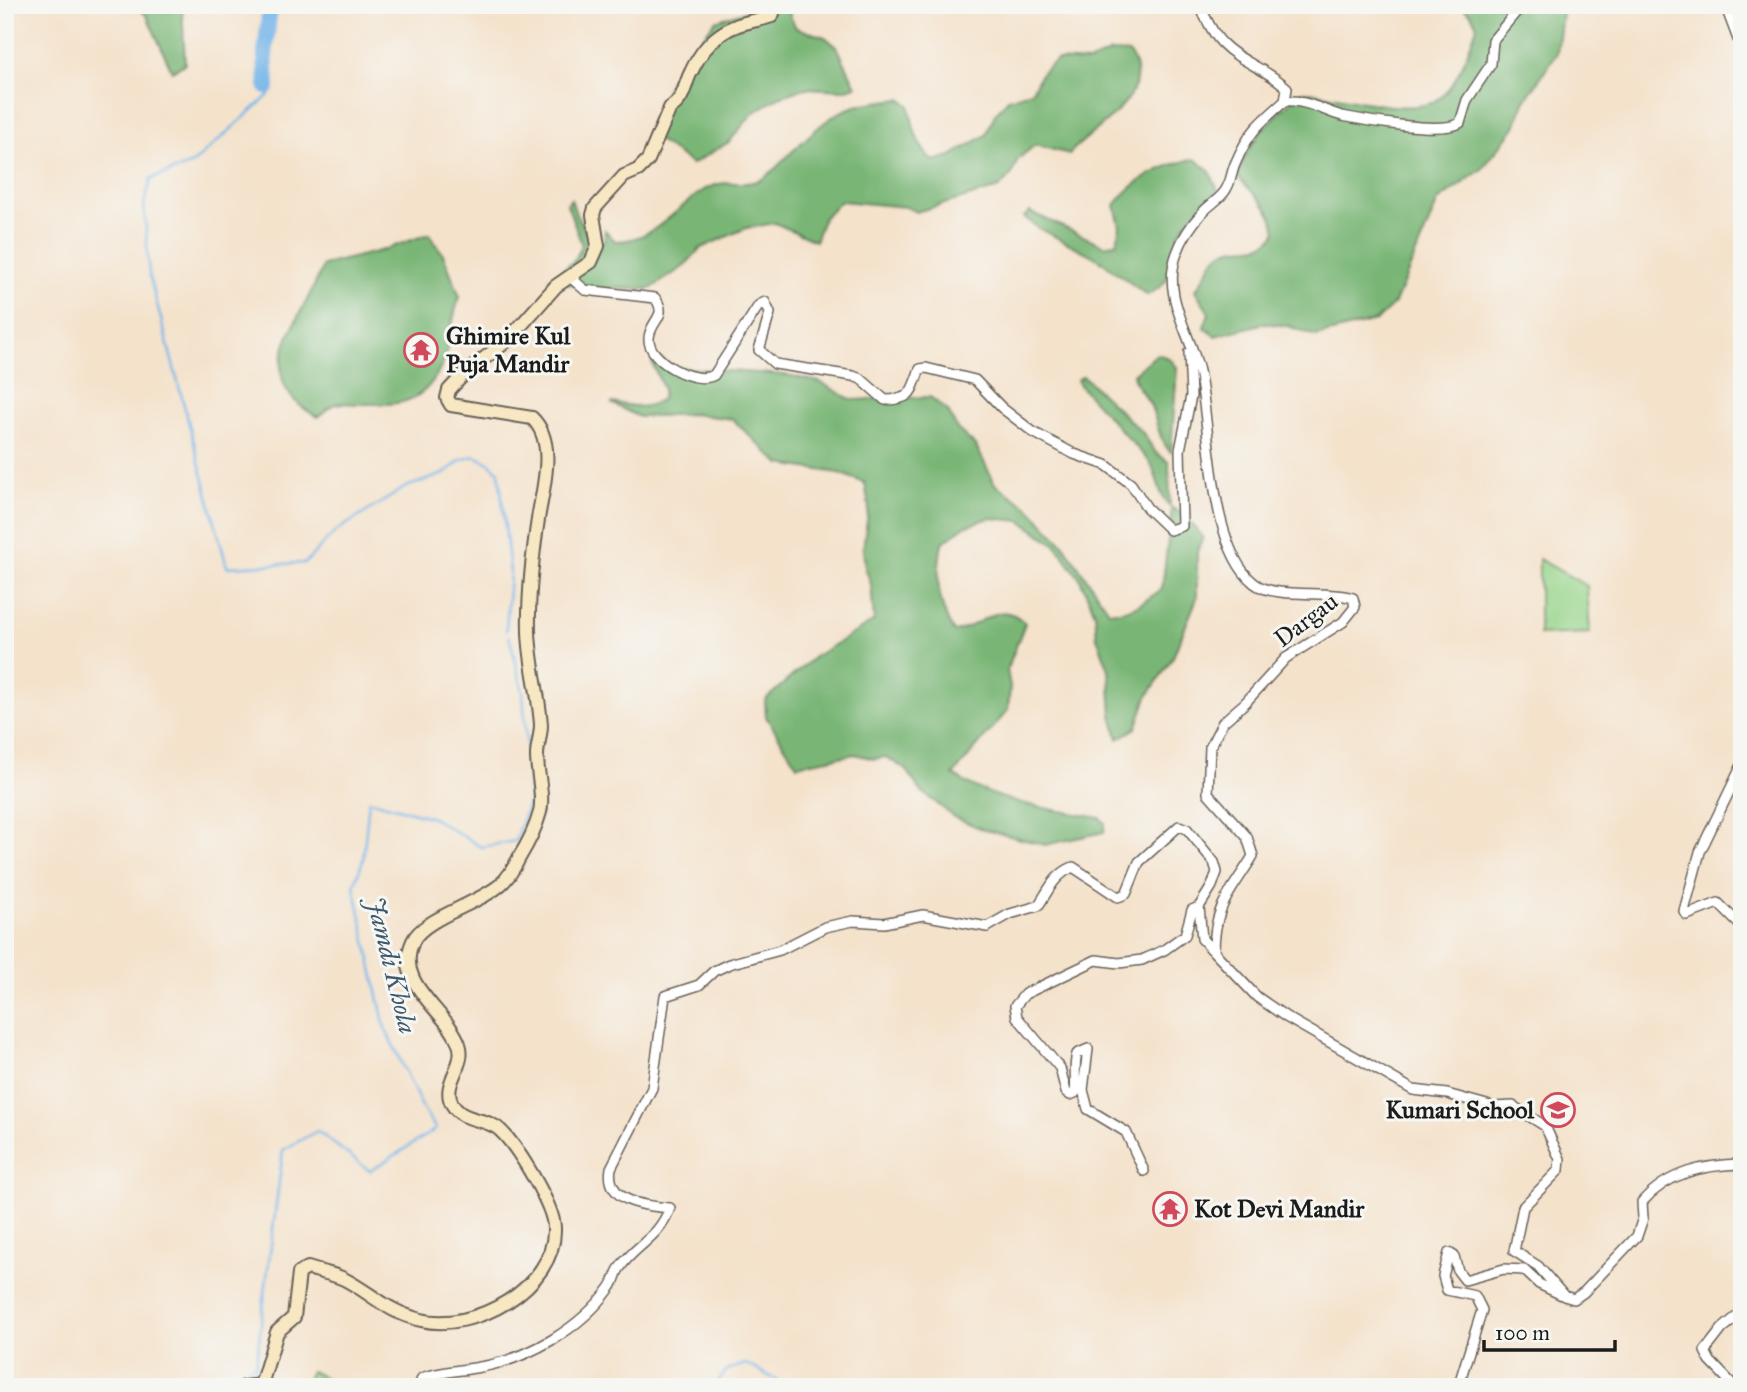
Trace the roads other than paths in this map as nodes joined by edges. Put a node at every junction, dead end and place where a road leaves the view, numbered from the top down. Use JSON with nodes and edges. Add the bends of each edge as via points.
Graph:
{"nodes":[{"id":1,"x":776,"y":5,"type":"edge"},
{"id":2,"x":1199,"y":5,"type":"edge"},
{"id":3,"x":1522,"y":5,"type":"edge"},
{"id":4,"x":1725,"y":5,"type":"edge"},
{"id":5,"x":1742,"y":50,"type":"edge"},
{"id":6,"x":1286,"y":101,"type":"junction"},
{"id":7,"x":570,"y":277,"type":"junction"},
{"id":8,"x":1189,"y":343,"type":"junction"},
{"id":9,"x":1742,"y":765,"type":"edge"},
{"id":10,"x":1199,"y":907,"type":"junction"},
{"id":11,"x":1742,"y":927,"type":"edge"},
{"id":12,"x":1214,"y":952,"type":"junction"},
{"id":13,"x":1742,"y":1164,"type":"edge"},
{"id":14,"x":1144,"y":1171,"type":"dead end"},
{"id":15,"x":1564,"y":1296,"type":"junction"},
{"id":16,"x":1742,"y":1311,"type":"edge"},
{"id":17,"x":261,"y":1385,"type":"edge"},
{"id":18,"x":244,"y":1387,"type":"edge"},
{"id":19,"x":419,"y":1387,"type":"edge"},
{"id":20,"x":1458,"y":1387,"type":"edge"},
{"id":21,"x":1735,"y":1387,"type":"edge"}],
"edges":[{"from":1,"to":7,"type":"street","via":[[772,16],[739,24],[704,51],[686,89],[670,108],[648,160],[624,176],[595,208],[596,255]]},
{"from":2,"to":6,"type":"street","via":[[1210,30],[1224,46],[1287,88]]},
{"from":3,"to":6,"type":"street","via":[[1493,40],[1491,64],[1467,100],[1460,123],[1452,128],[1432,130],[1342,116]]},
{"from":4,"to":5,"type":"street"},
{"from":6,"to":8,"type":"street","name":"Dargau","via":[[1255,126],[1234,166],[1232,182],[1219,200],[1203,211],[1176,254],[1174,301]]},
{"from":7,"to":8,"type":"street","via":[[585,290],[655,298],[661,317],[650,334],[650,345],[689,378],[715,375],[759,304],[765,303],[770,313],[759,350],[775,364],[853,376],[885,400],[905,397],[914,390],[920,369],[975,380],[1033,432],[1120,475],[1170,530],[1182,526],[1180,450],[1191,396]]},
{"from":7,"to":17,"type":"street","via":[[556,286],[508,340],[464,374],[447,398],[452,405],[532,418],[542,434],[548,465],[534,546],[529,628],[541,725],[537,754],[541,811],[502,884],[418,932],[410,948],[411,974],[460,1044],[461,1059],[449,1089],[452,1103],[462,1116],[501,1131],[549,1208],[554,1229],[547,1255],[539,1273],[521,1292],[492,1312],[454,1322],[423,1321],[382,1307],[341,1278],[308,1268],[299,1273],[293,1317],[277,1332]]},
{"from":8,"to":12,"type":"street","name":"Dargau","via":[[1198,368],[1205,435],[1226,539],[1243,573],[1257,586],[1336,593],[1353,598],[1355,607],[1343,622],[1286,658],[1223,722],[1210,747],[1208,793],[1247,837],[1253,856],[1221,904],[1214,927]]},
{"from":9,"to":11,"type":"street","via":[[1700,852],[1684,911],[1687,915],[1718,903]]},
{"from":10,"to":12,"type":"street","via":[[1202,939]]},
{"from":10,"to":14,"type":"street","via":[[1192,910],[1185,934],[1164,950],[1142,960],[1096,960],[1025,994],[1015,1006],[1017,1017],[1060,1068],[1070,1095],[1076,1088],[1073,1066],[1077,1054],[1088,1049],[1083,1090],[1088,1109],[1126,1132]]},
{"from":10,"to":19,"type":"street","via":[[1217,872],[1192,835],[1179,826],[1139,862],[1126,894],[1118,897],[1073,867],[1052,882],[1038,906],[987,927],[923,915],[884,923],[853,921],[825,928],[769,954],[729,964],[699,985],[665,996],[652,1088],[609,1178],[613,1189],[629,1202],[670,1208],[662,1227],[619,1269],[613,1285],[594,1308],[560,1333],[517,1358],[422,1378]]},
{"from":12,"to":15,"type":"street","via":[[1257,997],[1413,1090],[1493,1107],[1513,1106],[1545,1126],[1560,1159],[1559,1170],[1523,1208],[1514,1251],[1538,1266]]},
{"from":13,"to":15,"type":"street","via":[[1686,1171],[1653,1189],[1642,1202],[1637,1236],[1584,1292],[1574,1299]]},
{"from":15,"to":20,"type":"street","via":[[1539,1284],[1524,1270],[1504,1269],[1465,1280],[1449,1253],[1443,1276],[1447,1290],[1475,1296],[1482,1310]]},
{"from":16,"to":21,"type":"street","via":[[1705,1351]]},
{"from":17,"to":18,"type":"street"}]}
